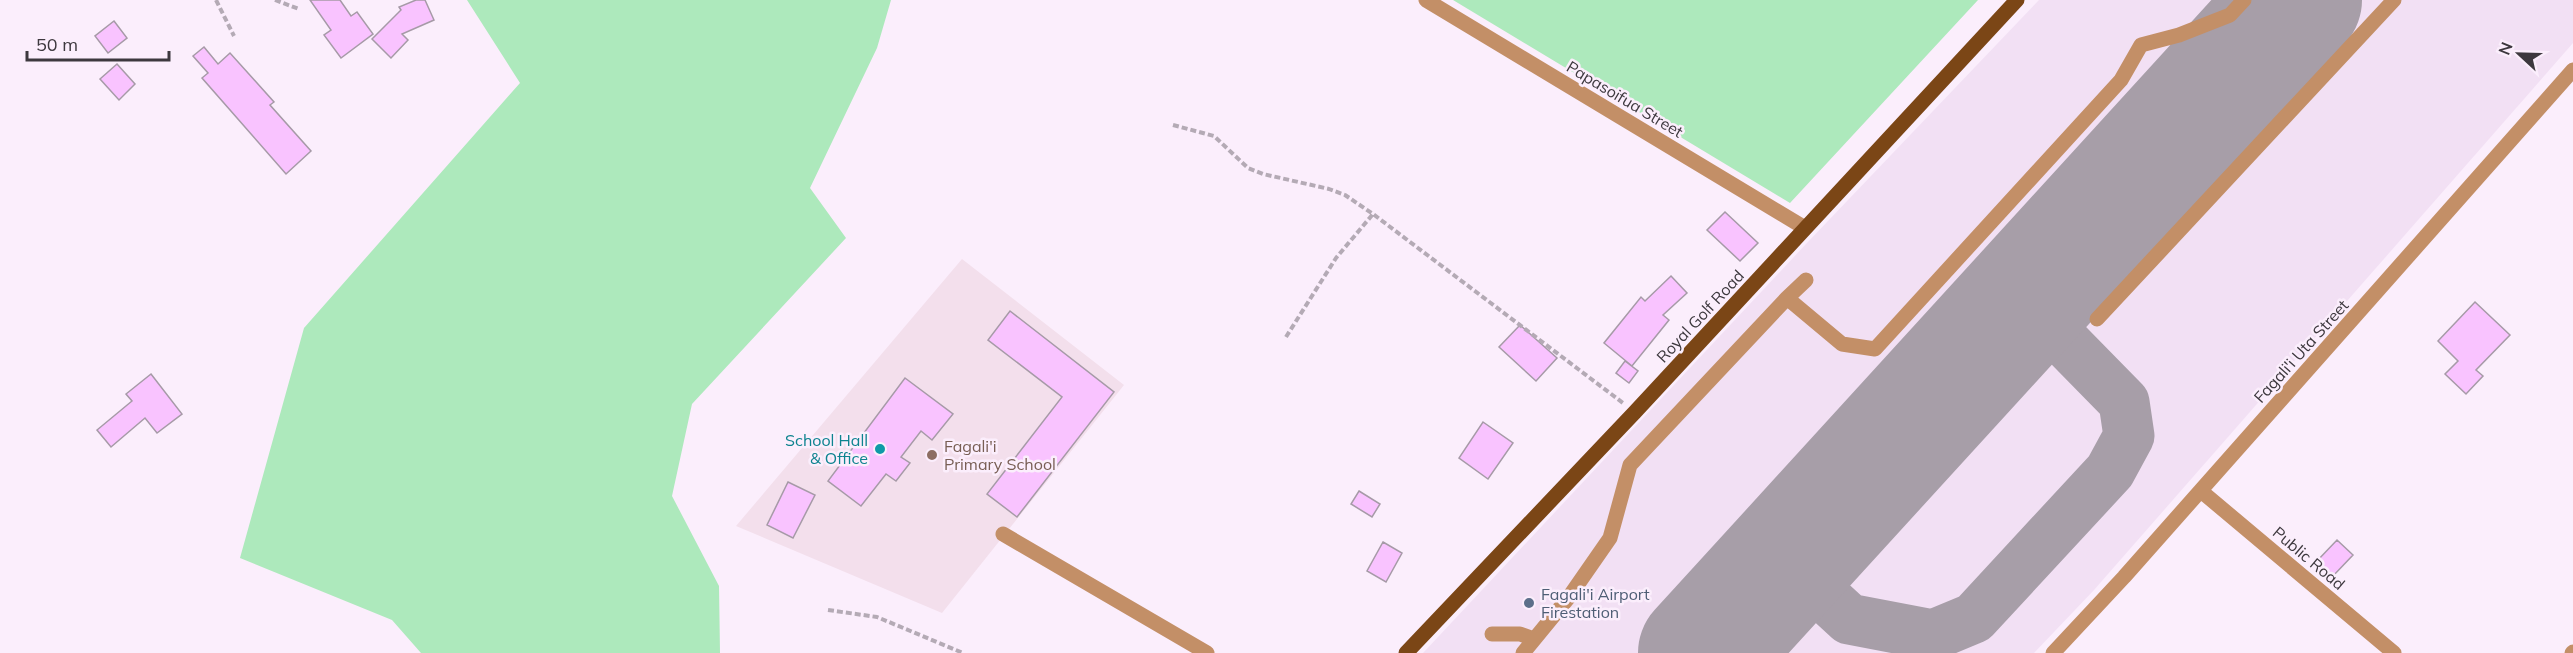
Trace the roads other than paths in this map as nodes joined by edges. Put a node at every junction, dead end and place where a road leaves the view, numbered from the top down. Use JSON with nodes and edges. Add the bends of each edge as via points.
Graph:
{"nodes":[{"id":1,"x":1426,"y":0,"type":"edge"},
{"id":2,"x":2017,"y":0,"type":"edge"},
{"id":3,"x":2244,"y":0,"type":"edge"},
{"id":4,"x":2394,"y":0,"type":"edge"},
{"id":5,"x":2573,"y":70,"type":"edge"},
{"id":6,"x":1805,"y":228,"type":"junction"},
{"id":7,"x":1806,"y":280,"type":"dead end"},
{"id":8,"x":1787,"y":298,"type":"junction"},
{"id":9,"x":2097,"y":319,"type":"dead end"},
{"id":10,"x":2201,"y":491,"type":"junction"},
{"id":11,"x":1003,"y":534,"type":"dead end"},
{"id":12,"x":1492,"y":633,"type":"dead end"},
{"id":13,"x":1534,"y":639,"type":"junction"},
{"id":14,"x":1207,"y":653,"type":"edge"},
{"id":15,"x":1406,"y":653,"type":"edge"},
{"id":16,"x":1523,"y":653,"type":"edge"},
{"id":17,"x":2053,"y":653,"type":"edge"},
{"id":18,"x":2394,"y":653,"type":"edge"}],
"edges":[{"from":1,"to":6,"type":"street","name":"Papasoifua Street"},
{"from":2,"to":6,"type":"main road","name":"Royal Golf Road"},
{"from":3,"to":8,"type":"street","via":[[2230,15],[2141,45],[2121,80],[1875,349],[1842,344]]},
{"from":4,"to":9,"type":"street"},
{"from":5,"to":10,"type":"street","name":"Fagali'i Uta Street"},
{"from":6,"to":15,"type":"main road","name":"Royal Golf Road"},
{"from":7,"to":8,"type":"street"},
{"from":8,"to":13,"type":"street","via":[[1630,465],[1610,538]]},
{"from":10,"to":17,"type":"street","name":"Fagali'i Uta Street"},
{"from":10,"to":18,"type":"street","name":"Public Road"},
{"from":11,"to":14,"type":"street"},
{"from":12,"to":13,"type":"street"},
{"from":13,"to":16,"type":"street"}]}
